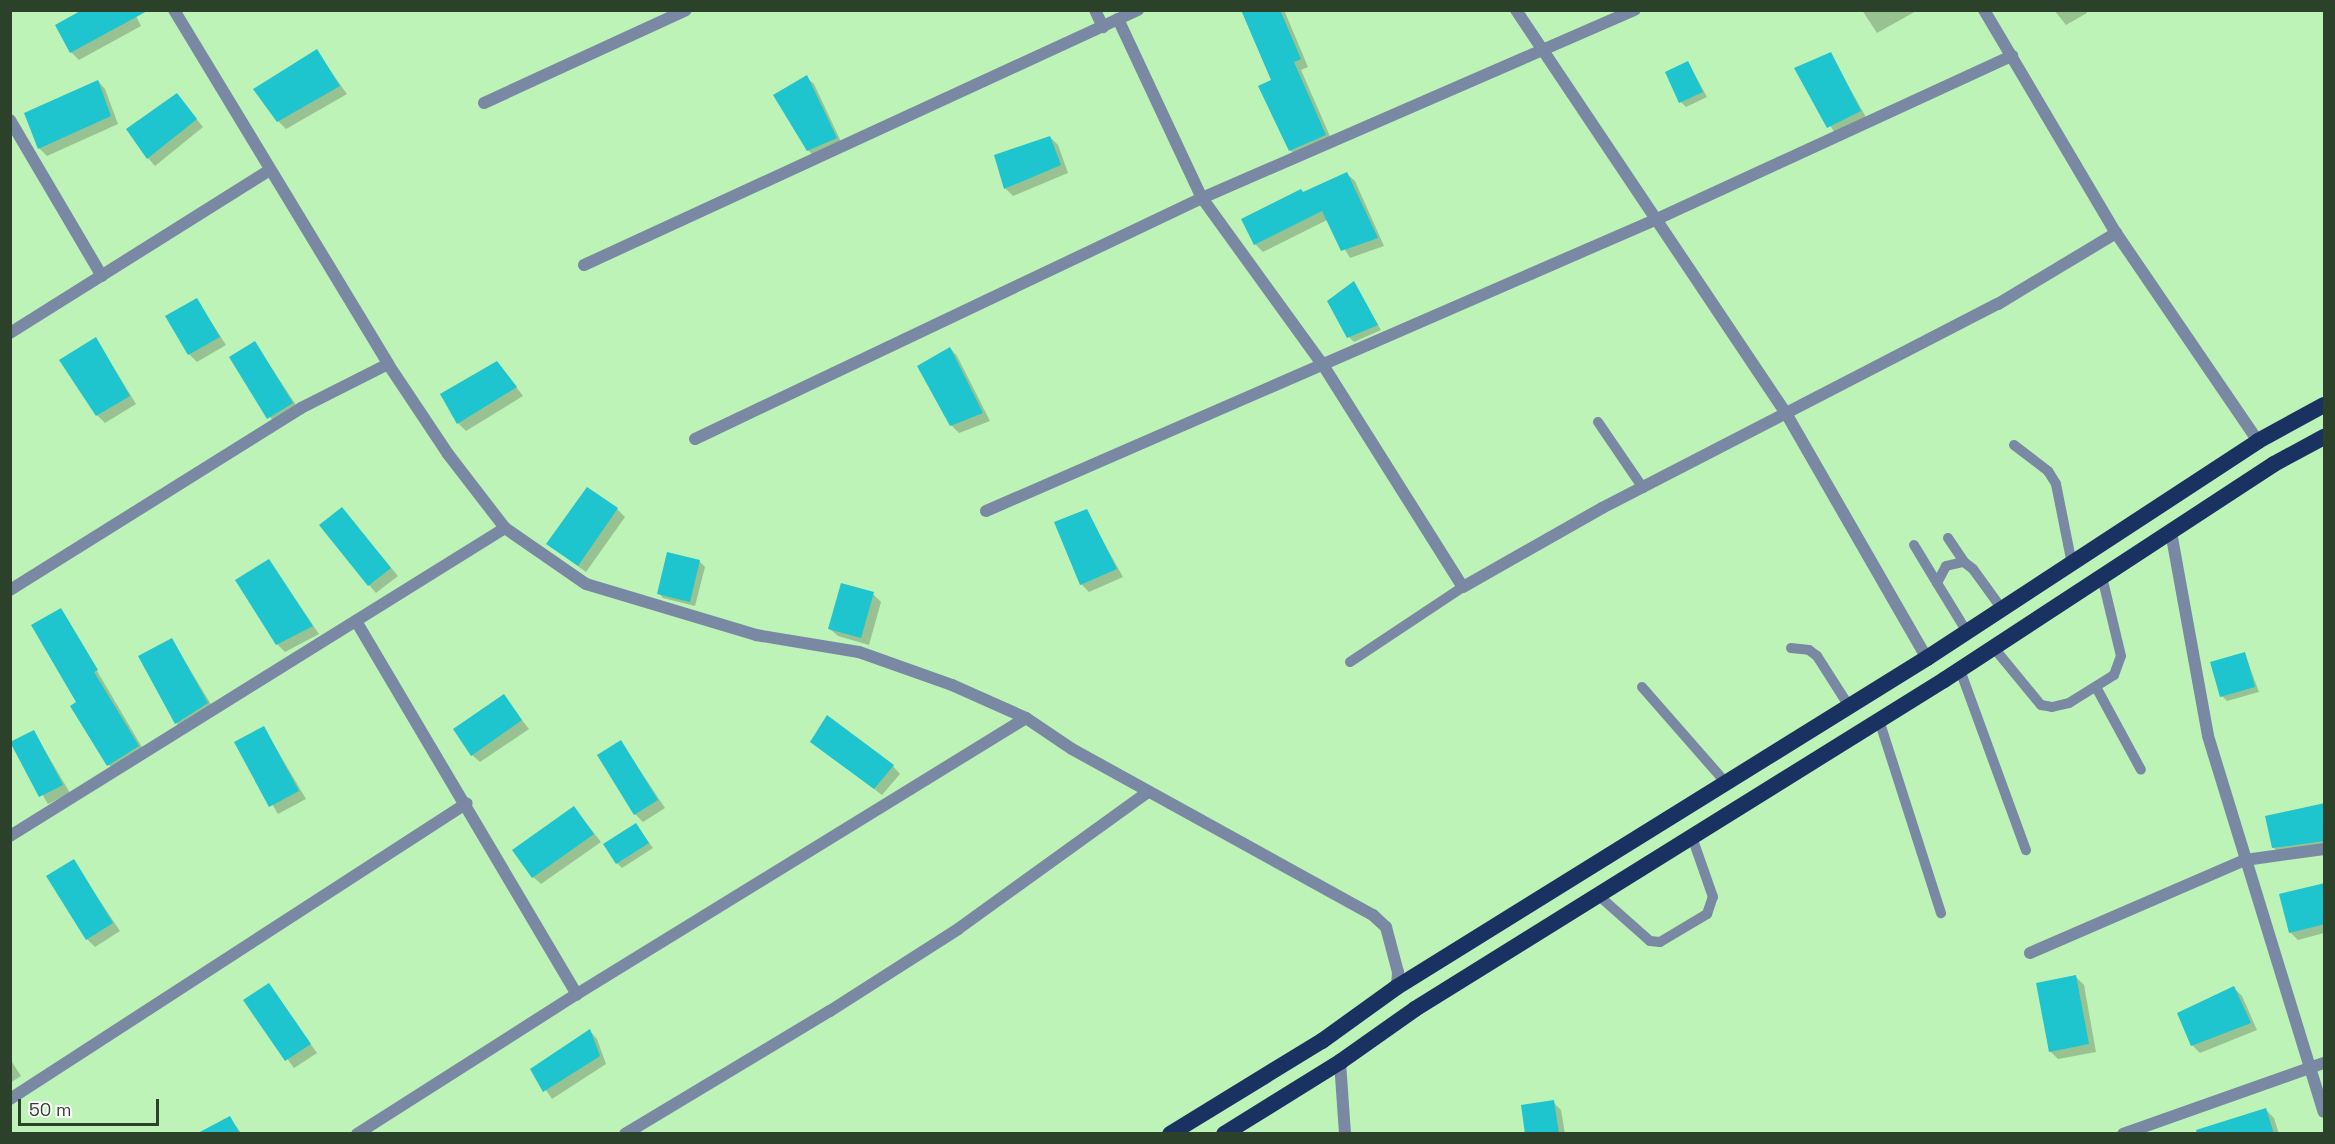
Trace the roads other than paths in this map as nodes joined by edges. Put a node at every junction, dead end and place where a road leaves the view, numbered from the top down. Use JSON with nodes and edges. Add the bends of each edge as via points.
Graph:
{"nodes":[{"id":1,"x":174,"y":10,"type":"edge"},
{"id":2,"x":686,"y":10,"type":"edge"},
{"id":3,"x":1095,"y":10,"type":"edge"},
{"id":4,"x":1138,"y":10,"type":"edge"},
{"id":5,"x":1516,"y":10,"type":"edge"},
{"id":6,"x":1635,"y":10,"type":"edge"},
{"id":7,"x":1984,"y":10,"type":"edge"},
{"id":8,"x":1118,"y":19,"type":"junction"},
{"id":9,"x":1103,"y":27,"type":"junction"},
{"id":10,"x":1542,"y":53,"type":"junction"},
{"id":11,"x":2012,"y":56,"type":"junction"},
{"id":12,"x":484,"y":103,"type":"dead end"},
{"id":13,"x":10,"y":120,"type":"edge"},
{"id":14,"x":268,"y":171,"type":"junction"},
{"id":15,"x":1202,"y":198,"type":"junction"},
{"id":16,"x":1657,"y":219,"type":"junction"},
{"id":17,"x":2116,"y":233,"type":"junction"},
{"id":18,"x":584,"y":265,"type":"dead end"},
{"id":19,"x":102,"y":276,"type":"junction"},
{"id":20,"x":10,"y":333,"type":"edge"},
{"id":21,"x":388,"y":364,"type":"junction"},
{"id":22,"x":1323,"y":365,"type":"junction"},
{"id":23,"x":2325,"y":405,"type":"edge"},
{"id":24,"x":1787,"y":415,"type":"junction"},
{"id":25,"x":1598,"y":422,"type":"dead end"},
{"id":26,"x":2325,"y":436,"type":"edge"},
{"id":27,"x":695,"y":439,"type":"dead end"},
{"id":28,"x":2258,"y":441,"type":"junction"},
{"id":29,"x":2014,"y":445,"type":"dead end"},
{"id":30,"x":1643,"y":488,"type":"junction"},
{"id":31,"x":986,"y":511,"type":"dead end"},
{"id":32,"x":505,"y":528,"type":"junction"},
{"id":33,"x":2171,"y":532,"type":"junction"},
{"id":34,"x":1948,"y":538,"type":"dead end"},
{"id":35,"x":1914,"y":544,"type":"dead end"},
{"id":36,"x":2072,"y":564,"type":"junction"},
{"id":37,"x":1969,"y":565,"type":"junction"},
{"id":38,"x":2102,"y":577,"type":"junction"},
{"id":39,"x":1463,"y":587,"type":"junction"},
{"id":40,"x":1938,"y":587,"type":"junction"},
{"id":41,"x":10,"y":590,"type":"edge"},
{"id":42,"x":2002,"y":609,"type":"junction"},
{"id":43,"x":356,"y":621,"type":"junction"},
{"id":44,"x":1967,"y":632,"type":"junction"},
{"id":45,"x":1791,"y":648,"type":"dead end"},
{"id":46,"x":1994,"y":648,"type":"junction"},
{"id":47,"x":1927,"y":658,"type":"junction"},
{"id":48,"x":1350,"y":662,"type":"dead end"},
{"id":49,"x":1960,"y":670,"type":"junction"},
{"id":50,"x":1642,"y":687,"type":"dead end"},
{"id":51,"x":2096,"y":687,"type":"junction"},
{"id":52,"x":1849,"y":706,"type":"junction"},
{"id":53,"x":1026,"y":718,"type":"junction"},
{"id":54,"x":1879,"y":720,"type":"junction"},
{"id":55,"x":2141,"y":771,"type":"dead end"},
{"id":56,"x":1726,"y":783,"type":"junction"},
{"id":57,"x":1148,"y":792,"type":"junction"},
{"id":58,"x":467,"y":803,"type":"junction"},
{"id":59,"x":10,"y":836,"type":"edge"},
{"id":60,"x":1692,"y":837,"type":"junction"},
{"id":61,"x":2325,"y":849,"type":"edge"},
{"id":62,"x":2026,"y":850,"type":"dead end"},
{"id":63,"x":2245,"y":860,"type":"junction"},
{"id":64,"x":1598,"y":895,"type":"junction"},
{"id":65,"x":1941,"y":913,"type":"dead end"},
{"id":66,"x":2030,"y":953,"type":"dead end"},
{"id":67,"x":1397,"y":987,"type":"junction"},
{"id":68,"x":577,"y":994,"type":"junction"},
{"id":69,"x":1340,"y":1062,"type":"junction"},
{"id":70,"x":2318,"y":1065,"type":"edge"},
{"id":71,"x":10,"y":1099,"type":"edge"},
{"id":72,"x":2325,"y":1112,"type":"edge"},
{"id":73,"x":357,"y":1134,"type":"edge"},
{"id":74,"x":625,"y":1134,"type":"edge"},
{"id":75,"x":1170,"y":1134,"type":"edge"},
{"id":76,"x":1224,"y":1134,"type":"edge"},
{"id":77,"x":1345,"y":1134,"type":"edge"},
{"id":78,"x":2123,"y":1134,"type":"edge"}],
"edges":[{"from":1,"to":14,"type":"street"},
{"from":2,"to":12,"type":"street"},
{"from":3,"to":9,"type":"street"},
{"from":4,"to":8,"type":"street"},
{"from":5,"to":10,"type":"street"},
{"from":6,"to":10,"type":"street"},
{"from":7,"to":11,"type":"street"},
{"from":8,"to":9,"type":"street"},
{"from":8,"to":15,"type":"street"},
{"from":9,"to":18,"type":"street"},
{"from":10,"to":15,"type":"street"},
{"from":10,"to":16,"type":"street"},
{"from":11,"to":16,"type":"street"},
{"from":11,"to":17,"type":"street"},
{"from":13,"to":19,"type":"street"},
{"from":14,"to":19,"type":"street"},
{"from":14,"to":21,"type":"street","via":[[288,196]]},
{"from":15,"to":22,"type":"street"},
{"from":15,"to":27,"type":"street"},
{"from":16,"to":22,"type":"street"},
{"from":16,"to":24,"type":"street"},
{"from":17,"to":24,"type":"street","via":[[1998,304]]},
{"from":17,"to":28,"type":"street"},
{"from":19,"to":20,"type":"street"},
{"from":21,"to":32,"type":"street","via":[[448,454]]},
{"from":21,"to":41,"type":"street","via":[[301,408]]},
{"from":22,"to":31,"type":"street"},
{"from":22,"to":39,"type":"street"},
{"from":23,"to":28,"type":"highway"},
{"from":24,"to":30,"type":"street"},
{"from":24,"to":47,"type":"street"},
{"from":25,"to":30,"type":"lane"},
{"from":26,"to":33,"type":"highway","via":[[2274,464]]},
{"from":28,"to":36,"type":"highway"},
{"from":29,"to":36,"type":"lane","via":[[2048,471],[2056,484]]},
{"from":30,"to":39,"type":"street"},
{"from":32,"to":43,"type":"street"},
{"from":32,"to":53,"type":"street","via":[[586,584],[756,635],[859,652],[952,685]]},
{"from":33,"to":38,"type":"highway"},
{"from":33,"to":63,"type":"street","via":[[2208,736]]},
{"from":34,"to":37,"type":"lane"},
{"from":35,"to":40,"type":"lane"},
{"from":36,"to":42,"type":"highway"},
{"from":37,"to":40,"type":"lane","via":[[1946,566]]},
{"from":37,"to":42,"type":"lane"},
{"from":38,"to":46,"type":"highway"},
{"from":38,"to":51,"type":"lane","via":[[2121,667]]},
{"from":39,"to":48,"type":"lane"},
{"from":40,"to":44,"type":"lane"},
{"from":42,"to":44,"type":"highway"},
{"from":43,"to":58,"type":"street"},
{"from":43,"to":59,"type":"street"},
{"from":44,"to":47,"type":"highway"},
{"from":45,"to":52,"type":"lane","via":[[1809,650],[1818,656]]},
{"from":46,"to":49,"type":"highway"},
{"from":46,"to":51,"type":"lane","via":[[2041,705],[2069,703]]},
{"from":47,"to":52,"type":"highway"},
{"from":49,"to":54,"type":"highway"},
{"from":49,"to":62,"type":"lane"},
{"from":50,"to":56,"type":"lane"},
{"from":51,"to":55,"type":"lane"},
{"from":52,"to":56,"type":"highway"},
{"from":53,"to":57,"type":"street"},
{"from":53,"to":68,"type":"street"},
{"from":54,"to":60,"type":"highway"},
{"from":54,"to":65,"type":"lane"},
{"from":56,"to":67,"type":"highway"},
{"from":57,"to":67,"type":"street","via":[[1373,915],[1386,927],[1398,972]]},
{"from":57,"to":74,"type":"street","via":[[958,929]]},
{"from":58,"to":68,"type":"street"},
{"from":58,"to":71,"type":"street"},
{"from":60,"to":64,"type":"highway"},
{"from":60,"to":64,"type":"lane","via":[[1713,897],[1707,914],[1660,942],[1650,941]]},
{"from":61,"to":63,"type":"street"},
{"from":63,"to":66,"type":"street"},
{"from":63,"to":70,"type":"street"},
{"from":64,"to":69,"type":"highway","via":[[1415,1009]]},
{"from":67,"to":75,"type":"highway","via":[[1322,1041]]},
{"from":68,"to":73,"type":"street"},
{"from":69,"to":76,"type":"highway"},
{"from":69,"to":77,"type":"street"},
{"from":70,"to":72,"type":"street"},
{"from":70,"to":78,"type":"street"}]}
